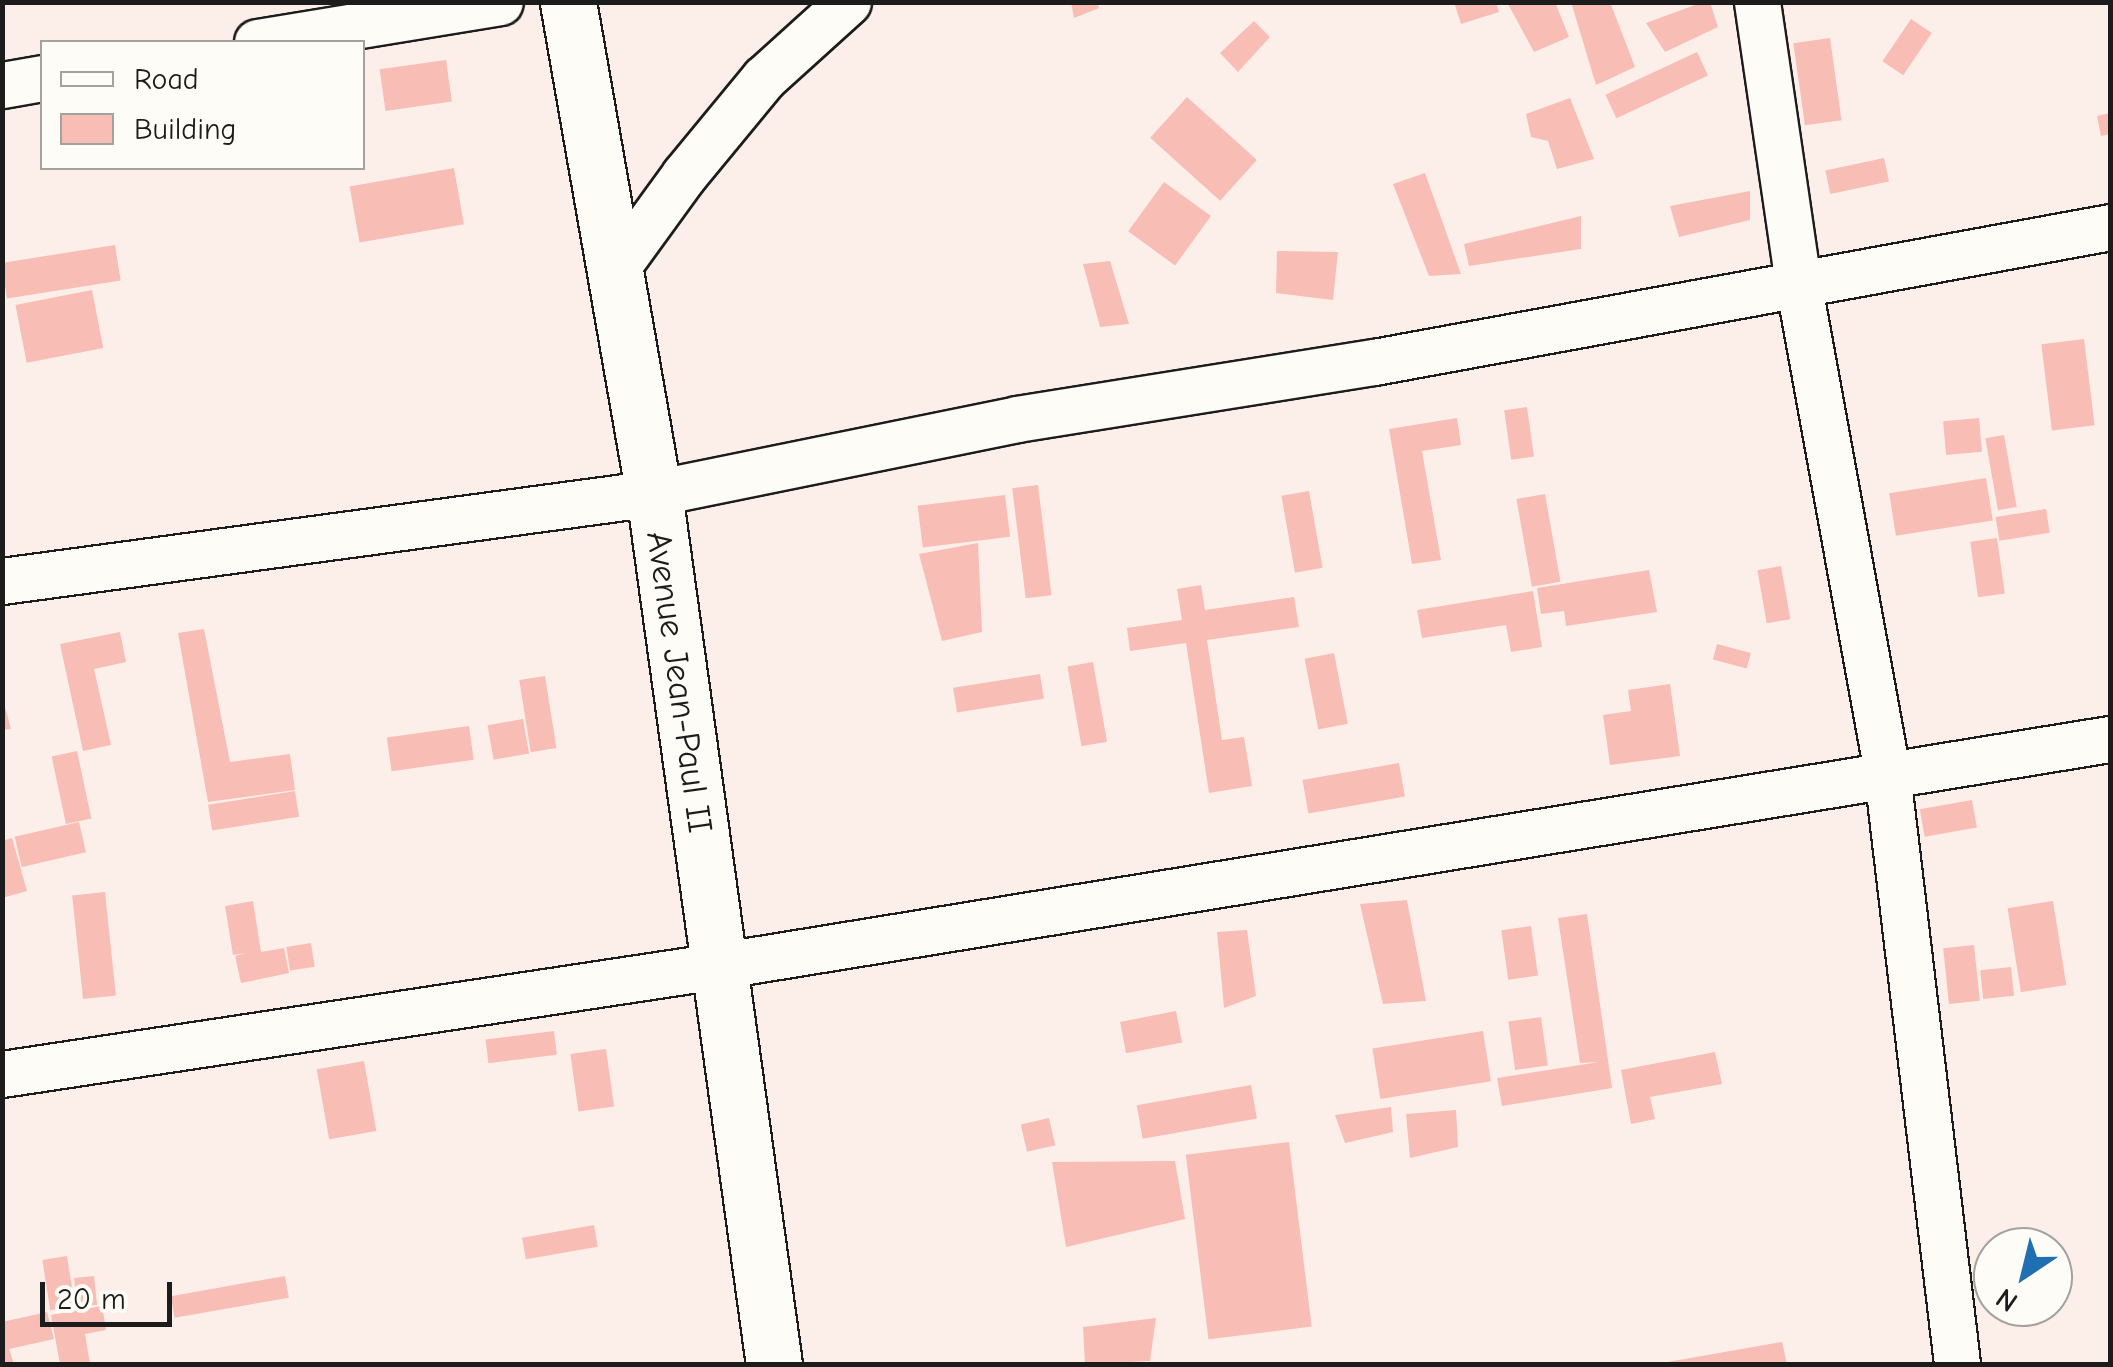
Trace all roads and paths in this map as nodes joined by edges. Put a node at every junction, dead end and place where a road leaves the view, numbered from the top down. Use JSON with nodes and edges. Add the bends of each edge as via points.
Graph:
{"nodes":[{"id":1,"x":500,"y":2,"type":"edge"},
{"id":2,"x":568,"y":2,"type":"edge"},
{"id":3,"x":848,"y":2,"type":"edge"},
{"id":4,"x":1756,"y":2,"type":"edge"},
{"id":5,"x":270,"y":40,"type":"edge"},
{"id":6,"x":40,"y":78,"type":"edge"},
{"id":7,"x":2,"y":84,"type":"edge"},
{"id":8,"x":2110,"y":227,"type":"edge"},
{"id":9,"x":615,"y":270,"type":"junction"},
{"id":10,"x":1798,"y":282,"type":"junction"},
{"id":11,"x":654,"y":494,"type":"junction"},
{"id":12,"x":2,"y":581,"type":"edge"},
{"id":13,"x":2110,"y":739,"type":"edge"},
{"id":14,"x":1887,"y":774,"type":"junction"},
{"id":15,"x":718,"y":966,"type":"junction"},
{"id":16,"x":2,"y":1074,"type":"edge"},
{"id":17,"x":774,"y":1364,"type":"edge"},
{"id":18,"x":1957,"y":1364,"type":"edge"}],
"edges":[{"from":1,"to":5,"type":"street"},
{"from":2,"to":9,"type":"street","name":"Avenue Jean-Paul II"},
{"from":3,"to":9,"type":"street","via":[[764,78]]},
{"from":4,"to":10,"type":"street"},
{"from":6,"to":7,"type":"street"},
{"from":8,"to":10,"type":"street"},
{"from":9,"to":11,"type":"street","name":"Avenue Jean-Paul II"},
{"from":10,"to":11,"type":"street","via":[[1374,362],[1017,419]]},
{"from":10,"to":14,"type":"street"},
{"from":11,"to":12,"type":"street"},
{"from":11,"to":15,"type":"street","name":"Avenue Jean-Paul II"},
{"from":13,"to":14,"type":"street"},
{"from":14,"to":15,"type":"street"},
{"from":14,"to":18,"type":"street"},
{"from":15,"to":16,"type":"street"},
{"from":15,"to":17,"type":"street","name":"Avenue Jean-Paul II"}]}
